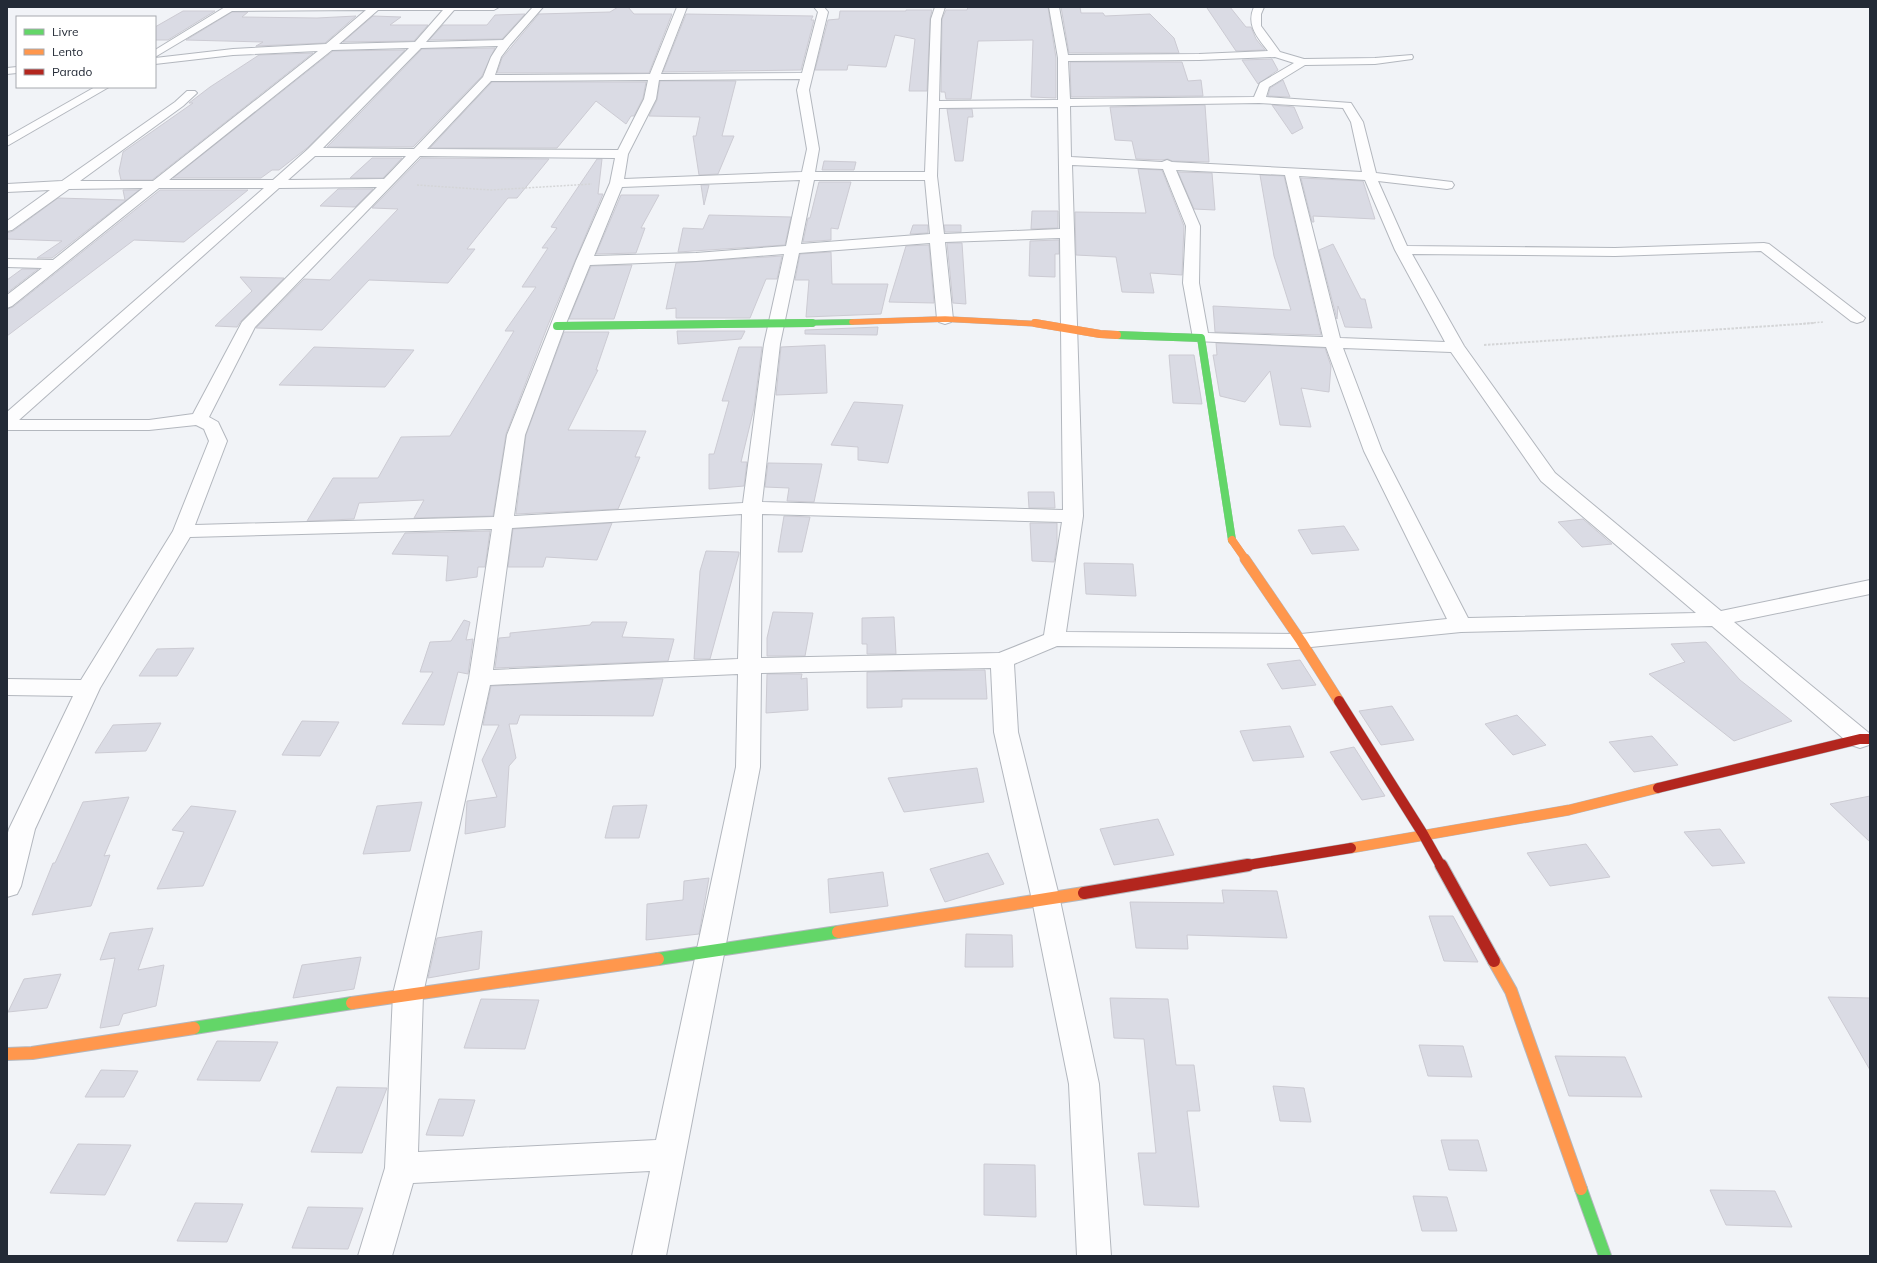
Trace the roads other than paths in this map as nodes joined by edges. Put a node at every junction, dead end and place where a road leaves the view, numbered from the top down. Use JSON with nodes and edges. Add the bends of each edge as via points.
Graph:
{"nodes":[{"id":1,"x":231,"y":7,"type":"edge"},
{"id":2,"x":451,"y":7,"type":"edge"},
{"id":3,"x":494,"y":7,"type":"edge"},
{"id":4,"x":538,"y":7,"type":"edge"},
{"id":5,"x":682,"y":7,"type":"edge"},
{"id":6,"x":818,"y":7,"type":"edge"},
{"id":7,"x":940,"y":7,"type":"edge"},
{"id":8,"x":1054,"y":7,"type":"edge"},
{"id":9,"x":1260,"y":7,"type":"edge"},
{"id":10,"x":375,"y":8,"type":"edge"},
{"id":11,"x":506,"y":43,"type":"junction"},
{"id":12,"x":418,"y":45,"type":"junction"},
{"id":13,"x":329,"y":47,"type":"junction"},
{"id":14,"x":156,"y":53,"type":"edge"},
{"id":15,"x":1276,"y":54,"type":"junction"},
{"id":16,"x":1408,"y":57,"type":"dead end"},
{"id":17,"x":1063,"y":58,"type":"junction"},
{"id":18,"x":156,"y":61,"type":"edge"},
{"id":19,"x":1303,"y":62,"type":"junction"},
{"id":20,"x":806,"y":76,"type":"junction"},
{"id":21,"x":654,"y":77,"type":"junction"},
{"id":22,"x":488,"y":78,"type":"junction"},
{"id":23,"x":101,"y":88,"type":"edge"},
{"id":24,"x":191,"y":92,"type":"dead end"},
{"id":25,"x":1259,"y":100,"type":"junction"},
{"id":26,"x":1064,"y":103,"type":"junction"},
{"id":27,"x":932,"y":105,"type":"junction"},
{"id":28,"x":7,"y":142,"type":"edge"},
{"id":29,"x":312,"y":152,"type":"junction"},
{"id":30,"x":418,"y":153,"type":"junction"},
{"id":31,"x":622,"y":154,"type":"junction"},
{"id":32,"x":1066,"y":161,"type":"junction"},
{"id":33,"x":1167,"y":164,"type":"junction"},
{"id":34,"x":1291,"y":171,"type":"junction"},
{"id":35,"x":808,"y":176,"type":"junction"},
{"id":36,"x":931,"y":176,"type":"junction"},
{"id":37,"x":1370,"y":177,"type":"junction"},
{"id":38,"x":388,"y":183,"type":"junction"},
{"id":39,"x":617,"y":183,"type":"junction"},
{"id":40,"x":274,"y":184,"type":"junction"},
{"id":41,"x":157,"y":185,"type":"junction"},
{"id":42,"x":1447,"y":185,"type":"dead end"},
{"id":43,"x":66,"y":186,"type":"junction"},
{"id":44,"x":7,"y":188,"type":"edge"},
{"id":45,"x":7,"y":227,"type":"edge"},
{"id":46,"x":1068,"y":233,"type":"junction"},
{"id":47,"x":938,"y":238,"type":"junction"},
{"id":48,"x":1402,"y":250,"type":"junction"},
{"id":49,"x":792,"y":251,"type":"junction"},
{"id":50,"x":583,"y":261,"type":"junction"},
{"id":51,"x":7,"y":263,"type":"edge"},
{"id":52,"x":56,"y":264,"type":"junction"},
{"id":53,"x":7,"y":303,"type":"edge"},
{"id":54,"x":1857,"y":318,"type":"road end"},
{"id":55,"x":945,"y":319,"type":"junction"},
{"id":56,"x":776,"y":324,"type":"junction"},
{"id":57,"x":556,"y":326,"type":"junction"},
{"id":58,"x":1068,"y":327,"type":"junction"},
{"id":59,"x":1201,"y":338,"type":"junction"},
{"id":60,"x":1333,"y":344,"type":"junction"},
{"id":61,"x":1456,"y":347,"type":"junction"},
{"id":62,"x":199,"y":419,"type":"junction"},
{"id":63,"x":7,"y":421,"type":"edge"},
{"id":64,"x":7,"y":424,"type":"edge"},
{"id":65,"x":752,"y":508,"type":"junction"},
{"id":66,"x":1073,"y":516,"type":"junction"},
{"id":67,"x":504,"y":523,"type":"junction"},
{"id":68,"x":183,"y":531,"type":"junction"},
{"id":69,"x":1870,"y":586,"type":"edge"},
{"id":70,"x":1715,"y":619,"type":"junction"},
{"id":71,"x":1461,"y":625,"type":"junction"},
{"id":72,"x":1054,"y":638,"type":"junction"},
{"id":73,"x":1301,"y":641,"type":"junction"},
{"id":74,"x":1002,"y":660,"type":"junction"},
{"id":75,"x":749,"y":666,"type":"junction"},
{"id":76,"x":480,"y":678,"type":"junction"},
{"id":77,"x":7,"y":687,"type":"edge"},
{"id":78,"x":88,"y":688,"type":"junction"},
{"id":79,"x":1865,"y":739,"type":"edge"},
{"id":80,"x":1423,"y":834,"type":"junction"},
{"id":81,"x":7,"y":886,"type":"edge"},
{"id":82,"x":1046,"y":900,"type":"junction"},
{"id":83,"x":711,"y":951,"type":"junction"},
{"id":84,"x":408,"y":994,"type":"junction"},
{"id":85,"x":7,"y":1054,"type":"edge"},
{"id":86,"x":669,"y":1155,"type":"junction"},
{"id":87,"x":401,"y":1168,"type":"junction"},
{"id":88,"x":375,"y":1256,"type":"edge"},
{"id":89,"x":648,"y":1256,"type":"edge"},
{"id":90,"x":1094,"y":1256,"type":"edge"},
{"id":91,"x":1605,"y":1256,"type":"edge"}],
"edges":[{"from":1,"to":10,"type":"street"},
{"from":1,"to":14,"type":"street"},
{"from":2,"to":3,"type":"street"},
{"from":2,"to":10,"type":"street"},
{"from":2,"to":12,"type":"street"},
{"from":4,"to":11,"type":"street"},
{"from":5,"to":21,"type":"street"},
{"from":6,"to":20,"type":"street","via":[[823,12]]},
{"from":7,"to":27,"type":"street","via":[[936,19]]},
{"from":8,"to":17,"type":"street"},
{"from":9,"to":15,"type":"street","via":[[1255,14],[1255,26]]},
{"from":10,"to":13,"type":"street"},
{"from":11,"to":12,"type":"street"},
{"from":11,"to":22,"type":"street","via":[[496,57]]},
{"from":12,"to":13,"type":"street"},
{"from":12,"to":29,"type":"street"},
{"from":13,"to":18,"type":"street","via":[[233,52]]},
{"from":13,"to":41,"type":"street"},
{"from":15,"to":17,"type":"street"},
{"from":15,"to":19,"type":"street"},
{"from":16,"to":19,"type":"street","via":[[1375,61]]},
{"from":17,"to":26,"type":"street"},
{"from":19,"to":25,"type":"street","via":[[1264,85]]},
{"from":20,"to":21,"type":"street"},
{"from":20,"to":35,"type":"street","via":[[803,90],[813,149]]},
{"from":21,"to":22,"type":"street"},
{"from":21,"to":31,"type":"street","via":[[650,99]]},
{"from":22,"to":30,"type":"street"},
{"from":23,"to":28,"type":"street"},
{"from":24,"to":43,"type":"street","via":[[179,104]]},
{"from":25,"to":26,"type":"street"},
{"from":25,"to":37,"type":"street","via":[[1347,105],[1357,122]]},
{"from":26,"to":27,"type":"street"},
{"from":26,"to":32,"type":"street"},
{"from":27,"to":36,"type":"street"},
{"from":29,"to":30,"type":"street"},
{"from":29,"to":40,"type":"street"},
{"from":30,"to":31,"type":"street"},
{"from":30,"to":38,"type":"street"},
{"from":31,"to":39,"type":"street"},
{"from":32,"to":33,"type":"street"},
{"from":32,"to":46,"type":"street"},
{"from":33,"to":34,"type":"street"},
{"from":33,"to":59,"type":"street","via":[[1193,226],[1191,283]]},
{"from":34,"to":37,"type":"street"},
{"from":34,"to":60,"type":"street"},
{"from":35,"to":36,"type":"street"},
{"from":35,"to":39,"type":"street"},
{"from":35,"to":49,"type":"street"},
{"from":36,"to":47,"type":"street"},
{"from":37,"to":42,"type":"street"},
{"from":37,"to":48,"type":"street"},
{"from":38,"to":40,"type":"street"},
{"from":38,"to":62,"type":"street","via":[[248,325]]},
{"from":39,"to":50,"type":"street"},
{"from":40,"to":41,"type":"street"},
{"from":40,"to":63,"type":"street"},
{"from":41,"to":43,"type":"street"},
{"from":41,"to":52,"type":"street"},
{"from":43,"to":44,"type":"street"},
{"from":43,"to":45,"type":"street"},
{"from":46,"to":47,"type":"street"},
{"from":46,"to":58,"type":"street"},
{"from":47,"to":49,"type":"street"},
{"from":47,"to":55,"type":"street"},
{"from":48,"to":54,"type":"street","via":[[1615,252],[1764,247]]},
{"from":48,"to":61,"type":"street"},
{"from":49,"to":50,"type":"street","via":[[696,258]]},
{"from":49,"to":56,"type":"street"},
{"from":50,"to":57,"type":"street"},
{"from":51,"to":52,"type":"street"},
{"from":52,"to":53,"type":"street"},
{"from":55,"to":56,"type":"street"},
{"from":55,"to":58,"type":"street","via":[[1032,322]]},
{"from":56,"to":57,"type":"street"},
{"from":56,"to":65,"type":"street"},
{"from":57,"to":67,"type":"street","via":[[516,435]]},
{"from":58,"to":59,"type":"street","via":[[1100,334]]},
{"from":58,"to":66,"type":"street"},
{"from":59,"to":60,"type":"street"},
{"from":59,"to":73,"type":"street","via":[[1220,449],[1231,539]]},
{"from":60,"to":61,"type":"street"},
{"from":60,"to":71,"type":"street","via":[[1373,451]]},
{"from":61,"to":70,"type":"street","via":[[1548,477]]},
{"from":62,"to":64,"type":"street","via":[[149,425]]},
{"from":62,"to":68,"type":"street","via":[[212,426],[218,441]]},
{"from":65,"to":66,"type":"street"},
{"from":65,"to":67,"type":"street"},
{"from":65,"to":75,"type":"street"},
{"from":66,"to":72,"type":"street"},
{"from":67,"to":68,"type":"street"},
{"from":67,"to":76,"type":"street"},
{"from":68,"to":78,"type":"street"},
{"from":69,"to":70,"type":"street"},
{"from":70,"to":71,"type":"street"},
{"from":70,"to":79,"type":"street"},
{"from":71,"to":73,"type":"street"},
{"from":72,"to":73,"type":"street"},
{"from":72,"to":74,"type":"street"},
{"from":73,"to":80,"type":"street"},
{"from":74,"to":75,"type":"street"},
{"from":74,"to":82,"type":"street","via":[[1006,732]]},
{"from":75,"to":76,"type":"street"},
{"from":75,"to":83,"type":"street","via":[[748,767]]},
{"from":76,"to":84,"type":"street"},
{"from":77,"to":78,"type":"street"},
{"from":78,"to":81,"type":"street","via":[[22,829]]},
{"from":79,"to":80,"type":"street","via":[[1569,810]]},
{"from":80,"to":82,"type":"street"},
{"from":80,"to":91,"type":"street","via":[[1511,991]]},
{"from":82,"to":83,"type":"street"},
{"from":82,"to":90,"type":"street","via":[[1084,1084]]},
{"from":83,"to":84,"type":"street"},
{"from":83,"to":86,"type":"street"},
{"from":84,"to":85,"type":"street","via":[[32,1053]]},
{"from":84,"to":87,"type":"street"},
{"from":86,"to":87,"type":"street"},
{"from":86,"to":89,"type":"street"},
{"from":87,"to":88,"type":"street"}]}
